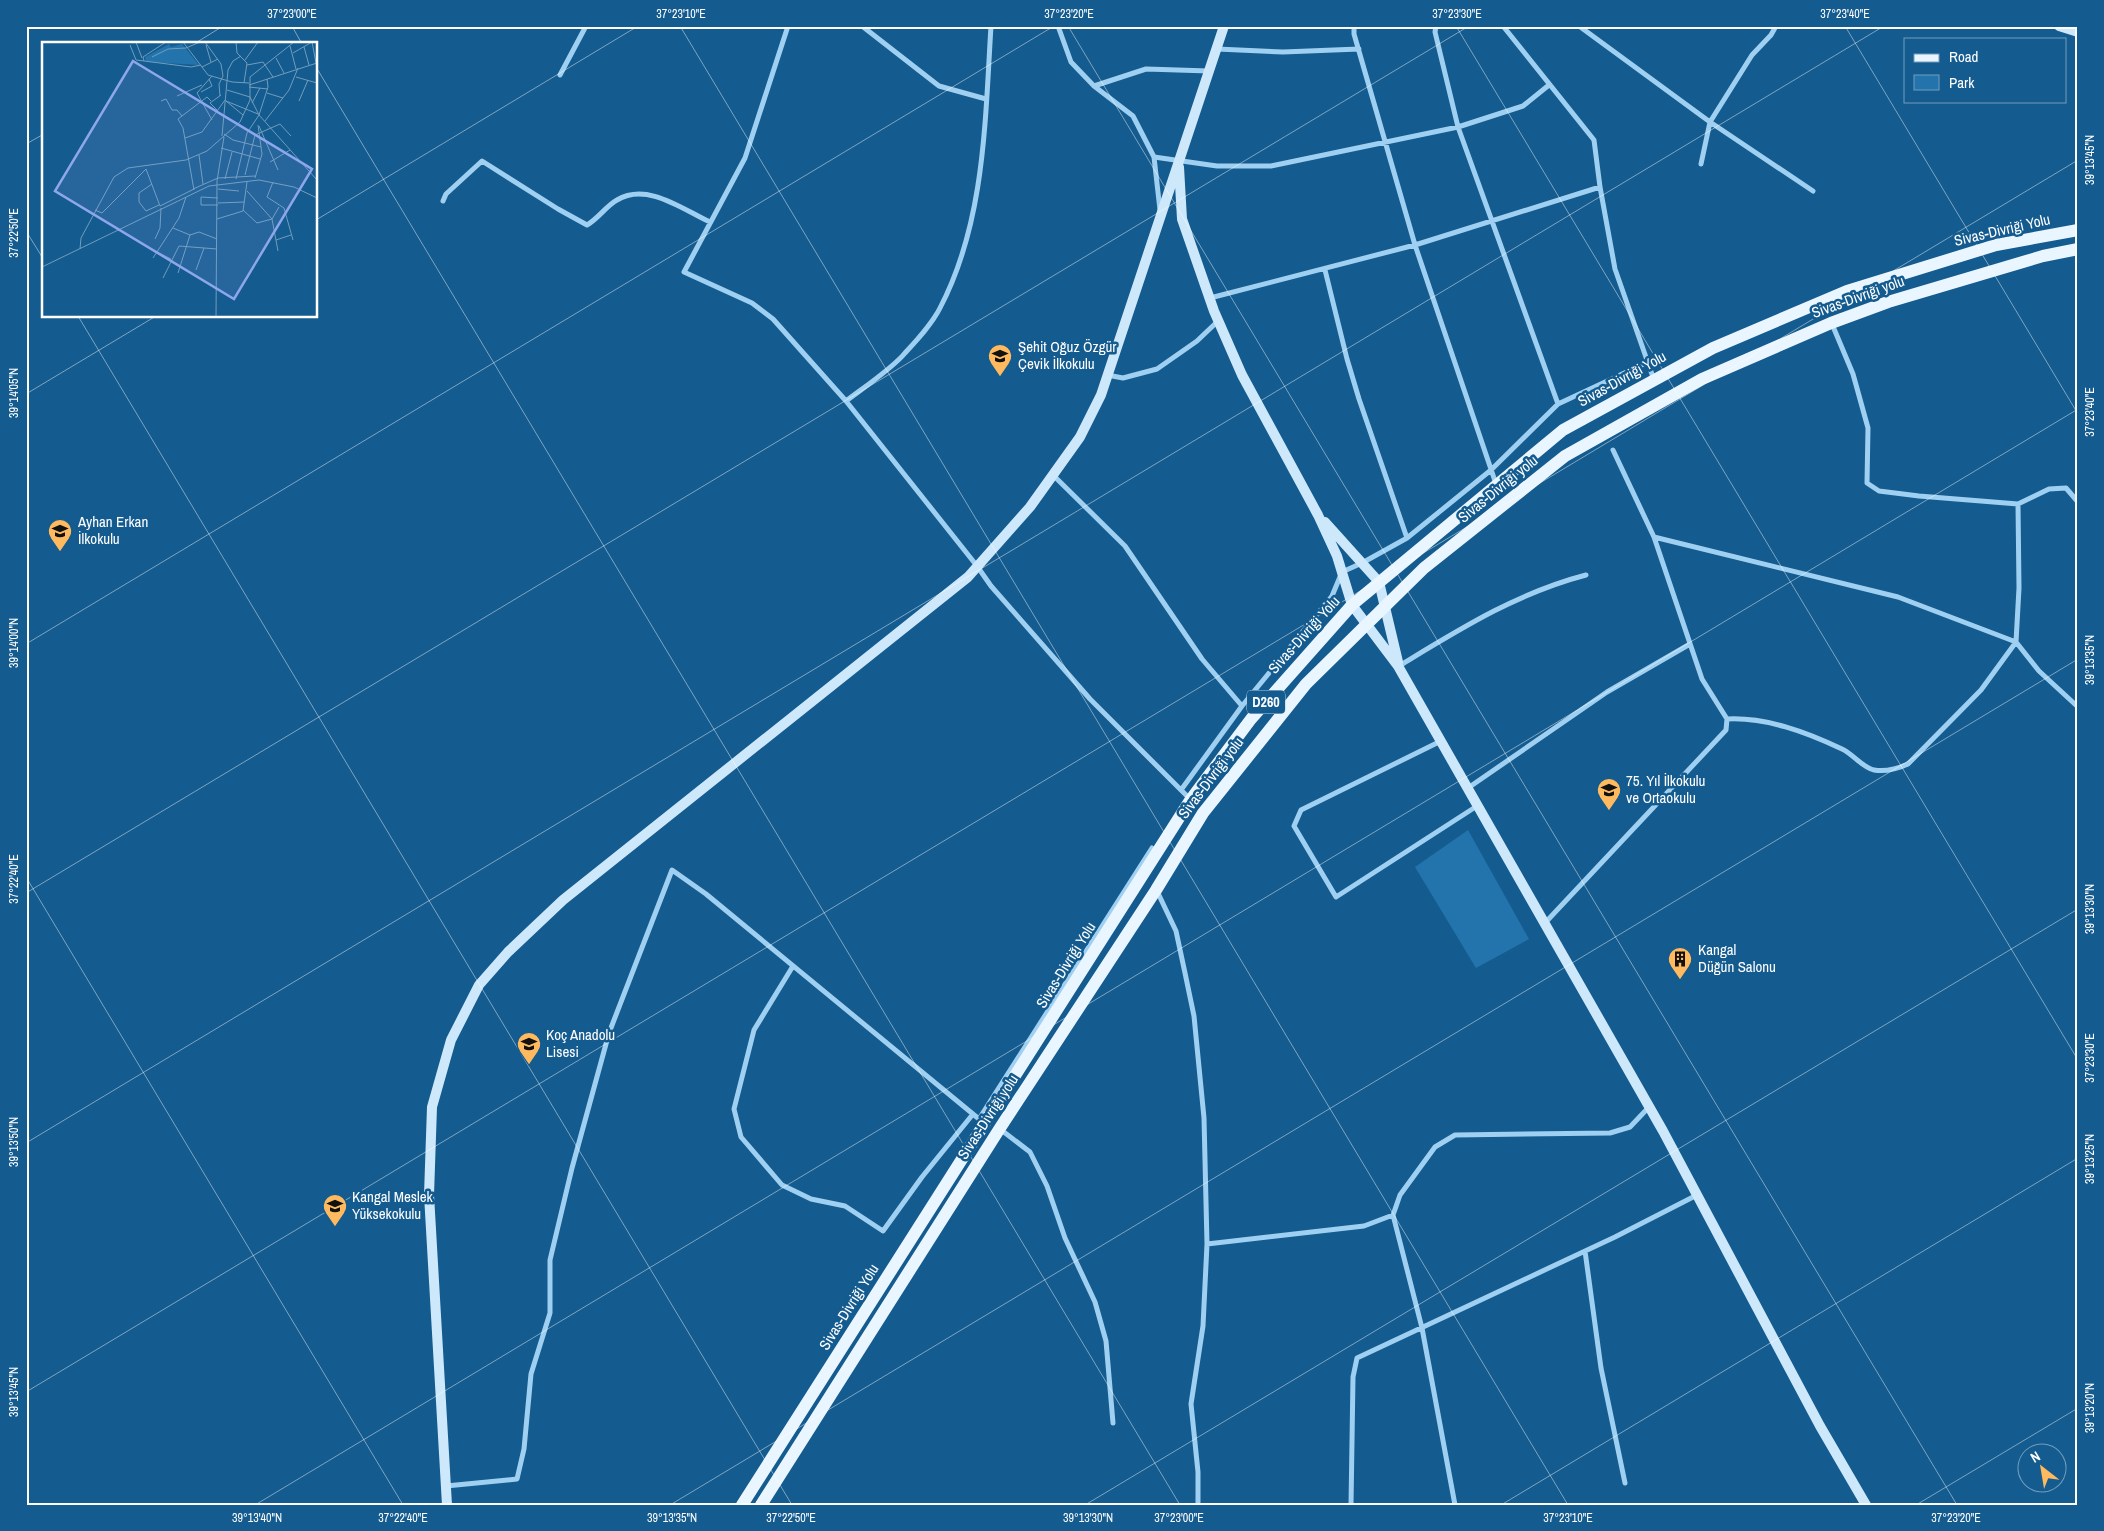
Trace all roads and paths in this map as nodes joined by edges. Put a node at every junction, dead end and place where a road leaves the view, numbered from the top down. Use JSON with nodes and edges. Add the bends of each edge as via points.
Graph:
{"nodes":[{"id":1,"x":586,"y":26,"type":"edge"},
{"id":2,"x":788,"y":26,"type":"edge"},
{"id":3,"x":862,"y":26,"type":"edge"},
{"id":4,"x":991,"y":26,"type":"edge"},
{"id":5,"x":1058,"y":26,"type":"edge"},
{"id":6,"x":1224,"y":26,"type":"edge"},
{"id":7,"x":1354,"y":26,"type":"edge"},
{"id":8,"x":1436,"y":26,"type":"edge"},
{"id":9,"x":1503,"y":26,"type":"edge"},
{"id":10,"x":1579,"y":26,"type":"edge"},
{"id":11,"x":1776,"y":26,"type":"edge"},
{"id":12,"x":2059,"y":26,"type":"edge"},
{"id":13,"x":2078,"y":32,"type":"edge"},
{"id":14,"x":1216,"y":49,"type":"junction"},
{"id":15,"x":1358,"y":49,"type":"junction"},
{"id":16,"x":1209,"y":71,"type":"junction"},
{"id":17,"x":560,"y":75,"type":"dead end"},
{"id":18,"x":1549,"y":84,"type":"junction"},
{"id":19,"x":1094,"y":86,"type":"junction"},
{"id":20,"x":986,"y":99,"type":"junction"},
{"id":21,"x":1710,"y":122,"type":"junction"},
{"id":22,"x":1458,"y":127,"type":"junction"},
{"id":23,"x":1385,"y":142,"type":"junction"},
{"id":24,"x":1154,"y":157,"type":"junction"},
{"id":25,"x":1178,"y":161,"type":"junction"},
{"id":26,"x":1700,"y":164,"type":"dead end"},
{"id":27,"x":1600,"y":187,"type":"junction"},
{"id":28,"x":1813,"y":191,"type":"dead end"},
{"id":29,"x":443,"y":201,"type":"dead end"},
{"id":30,"x":1161,"y":213,"type":"junction"},
{"id":31,"x":1492,"y":221,"type":"junction"},
{"id":32,"x":710,"y":222,"type":"junction"},
{"id":33,"x":2078,"y":230,"type":"edge"},
{"id":34,"x":1415,"y":245,"type":"junction"},
{"id":35,"x":2078,"y":249,"type":"edge"},
{"id":36,"x":1325,"y":270,"type":"junction"},
{"id":37,"x":1210,"y":298,"type":"junction"},
{"id":38,"x":1219,"y":321,"type":"junction"},
{"id":39,"x":1831,"y":323,"type":"junction"},
{"id":40,"x":1648,"y":362,"type":"junction"},
{"id":41,"x":1107,"y":375,"type":"junction"},
{"id":42,"x":1654,"y":380,"type":"junction"},
{"id":43,"x":846,"y":401,"type":"junction"},
{"id":44,"x":1558,"y":404,"type":"junction"},
{"id":45,"x":1613,"y":450,"type":"dead end"},
{"id":46,"x":1491,"y":470,"type":"junction"},
{"id":47,"x":1053,"y":475,"type":"junction"},
{"id":48,"x":1496,"y":486,"type":"junction"},
{"id":49,"x":2078,"y":502,"type":"edge"},
{"id":50,"x":2018,"y":504,"type":"junction"},
{"id":51,"x":1318,"y":515,"type":"junction"},
{"id":52,"x":1654,"y":537,"type":"junction"},
{"id":53,"x":1407,"y":538,"type":"junction"},
{"id":54,"x":1362,"y":563,"type":"junction"},
{"id":55,"x":977,"y":566,"type":"junction"},
{"id":56,"x":1342,"y":572,"type":"junction"},
{"id":57,"x":1586,"y":575,"type":"dead end"},
{"id":58,"x":1379,"y":582,"type":"junction"},
{"id":59,"x":1352,"y":605,"type":"junction"},
{"id":60,"x":1386,"y":606,"type":"junction"},
{"id":61,"x":1368,"y":623,"type":"junction"},
{"id":62,"x":2016,"y":642,"type":"junction"},
{"id":63,"x":1690,"y":644,"type":"junction"},
{"id":64,"x":1398,"y":666,"type":"junction"},
{"id":65,"x":1242,"y":706,"type":"junction"},
{"id":66,"x":2078,"y":707,"type":"edge"},
{"id":67,"x":1727,"y":719,"type":"junction"},
{"id":68,"x":1441,"y":741,"type":"junction"},
{"id":69,"x":1468,"y":788,"type":"junction"},
{"id":70,"x":1186,"y":795,"type":"junction"},
{"id":71,"x":1477,"y":806,"type":"junction"},
{"id":72,"x":1156,"y":890,"type":"junction"},
{"id":73,"x":1544,"y":925,"type":"junction"},
{"id":74,"x":793,"y":966,"type":"junction"},
{"id":75,"x":1649,"y":1106,"type":"junction"},
{"id":76,"x":973,"y":1114,"type":"junction"},
{"id":77,"x":1000,"y":1128,"type":"junction"},
{"id":78,"x":1697,"y":1194,"type":"junction"},
{"id":79,"x":1393,"y":1214,"type":"junction"},
{"id":80,"x":1207,"y":1244,"type":"junction"},
{"id":81,"x":1585,"y":1251,"type":"junction"},
{"id":82,"x":1422,"y":1328,"type":"junction"},
{"id":83,"x":1113,"y":1423,"type":"dead end"},
{"id":84,"x":1625,"y":1483,"type":"dead end"},
{"id":85,"x":446,"y":1486,"type":"junction"},
{"id":86,"x":447,"y":1505,"type":"edge"},
{"id":87,"x":742,"y":1505,"type":"edge"},
{"id":88,"x":761,"y":1505,"type":"edge"},
{"id":89,"x":1198,"y":1505,"type":"edge"},
{"id":90,"x":1351,"y":1505,"type":"edge"},
{"id":91,"x":1455,"y":1505,"type":"edge"},
{"id":92,"x":1866,"y":1505,"type":"edge"}],
"edges":[{"from":1,"to":17,"type":"street"},
{"from":2,"to":32,"type":"street","via":[[746,158]]},
{"from":3,"to":20,"type":"street","via":[[940,86]]},
{"from":4,"to":20,"type":"street"},
{"from":5,"to":19,"type":"street","via":[[1071,62]]},
{"from":6,"to":14,"type":"street"},
{"from":7,"to":15,"type":"street"},
{"from":8,"to":22,"type":"street"},
{"from":9,"to":18,"type":"street"},
{"from":10,"to":21,"type":"street"},
{"from":11,"to":21,"type":"street","via":[[1752,55]]},
{"from":12,"to":13,"type":"street"},
{"from":14,"to":15,"type":"street","via":[[1283,52]]},
{"from":14,"to":16,"type":"street"},
{"from":15,"to":23,"type":"street"},
{"from":16,"to":19,"type":"street","via":[[1146,69]]},
{"from":16,"to":25,"type":"street"},
{"from":18,"to":22,"type":"street","via":[[1523,106]]},
{"from":18,"to":27,"type":"street","via":[[1594,140]]},
{"from":19,"to":24,"type":"street","via":[[1133,116]]},
{"from":20,"to":43,"type":"street","via":[[976,201],[961,261],[939,310],[904,355]]},
{"from":21,"to":26,"type":"street"},
{"from":21,"to":28,"type":"street"},
{"from":22,"to":23,"type":"street"},
{"from":22,"to":31,"type":"street"},
{"from":23,"to":25,"type":"street","via":[[1271,166],[1217,166]]},
{"from":23,"to":34,"type":"street"},
{"from":24,"to":25,"type":"street"},
{"from":24,"to":30,"type":"street"},
{"from":25,"to":30,"type":"street"},
{"from":25,"to":37,"type":"street","via":[[1182,218]]},
{"from":27,"to":31,"type":"street"},
{"from":27,"to":40,"type":"street","via":[[1615,269]]},
{"from":29,"to":32,"type":"street","via":[[446,194],[482,161],[587,225],[615,201],[630,194],[652,194]]},
{"from":30,"to":41,"type":"street"},
{"from":31,"to":34,"type":"street"},
{"from":31,"to":44,"type":"street"},
{"from":32,"to":43,"type":"street","via":[[684,272],[759,308]]},
{"from":33,"to":42,"type":"main road","name":"Sivas-Divriği Yolu","number":"D260","via":[[1996,245],[1847,291],[1713,348]]},
{"from":34,"to":36,"type":"street"},
{"from":34,"to":46,"type":"street"},
{"from":35,"to":39,"type":"main road","name":"Sivas-Divriği yolu","number":"D260","via":[[2042,256],[1897,299]]},
{"from":36,"to":37,"type":"street"},
{"from":36,"to":53,"type":"street","via":[[1359,399]]},
{"from":37,"to":38,"type":"street"},
{"from":38,"to":41,"type":"street","via":[[1197,342],[1157,369],[1123,378]]},
{"from":38,"to":51,"type":"street","via":[[1242,375]]},
{"from":39,"to":50,"type":"street","via":[[1853,374],[1868,428],[1867,483],[1879,491]]},
{"from":39,"to":60,"type":"main road","name":"Sivas-Divriği yolu","number":"D260","via":[[1702,378],[1565,456],[1424,568]]},
{"from":40,"to":42,"type":"street"},
{"from":40,"to":44,"type":"street"},
{"from":41,"to":47,"type":"street","via":[[1080,437]]},
{"from":42,"to":48,"type":"main road","name":"Sivas-Divriği Yolu","number":"D260","via":[[1563,430]]},
{"from":43,"to":55,"type":"street"},
{"from":44,"to":46,"type":"street"},
{"from":45,"to":52,"type":"street"},
{"from":46,"to":48,"type":"street"},
{"from":46,"to":53,"type":"street"},
{"from":47,"to":55,"type":"street","via":[[1030,508]]},
{"from":47,"to":65,"type":"street","via":[[1125,546],[1202,659]]},
{"from":48,"to":58,"type":"main road","name":"Sivas-Divriği Yolu","number":"D260"},
{"from":49,"to":50,"type":"street","via":[[2066,488],[2049,489]]},
{"from":50,"to":62,"type":"street"},
{"from":51,"to":54,"type":"street"},
{"from":51,"to":56,"type":"street"},
{"from":52,"to":62,"type":"street","via":[[1898,597]]},
{"from":52,"to":63,"type":"street"},
{"from":53,"to":54,"type":"street"},
{"from":54,"to":56,"type":"street"},
{"from":54,"to":58,"type":"street"},
{"from":55,"to":70,"type":"street","via":[[990,586],[1090,699]]},
{"from":55,"to":85,"type":"street","via":[[968,577],[563,900],[508,952],[480,985],[451,1040],[432,1107],[429,1195]]},
{"from":56,"to":59,"type":"street"},
{"from":56,"to":65,"type":"street","via":[[1332,596]]},
{"from":57,"to":64,"type":"street","via":[[1554,583],[1484,615]]},
{"from":58,"to":59,"type":"main road","name":"Sivas-Divriği Yolu","number":"D260"},
{"from":58,"to":60,"type":"street"},
{"from":59,"to":61,"type":"street"},
{"from":59,"to":70,"type":"main road","name":"Sivas-Divriği Yolu","number":"D260"},
{"from":60,"to":61,"type":"main road","name":"Sivas-Divriği yolu","number":"D260"},
{"from":60,"to":64,"type":"street"},
{"from":61,"to":64,"type":"street"},
{"from":61,"to":72,"type":"main road","name":"Sivas-Divriği yolu","number":"D260","via":[[1306,684],[1209,805]]},
{"from":62,"to":66,"type":"street","via":[[2039,671]]},
{"from":62,"to":67,"type":"street","via":[[1981,690],[1908,764],[1892,770],[1872,770],[1844,749],[1794,729],[1747,718]]},
{"from":63,"to":67,"type":"street","via":[[1702,679]]},
{"from":63,"to":69,"type":"street","via":[[1607,692]]},
{"from":64,"to":68,"type":"street"},
{"from":65,"to":70,"type":"street"},
{"from":67,"to":73,"type":"street","via":[[1726,730]]},
{"from":68,"to":69,"type":"street"},
{"from":68,"to":71,"type":"street","via":[[1300,810],[1294,826],[1336,897]]},
{"from":69,"to":71,"type":"street"},
{"from":70,"to":76,"type":"street","via":[[979,1119]]},
{"from":70,"to":87,"type":"main road","name":"Sivas-Divriği Yolu","number":"D260"},
{"from":71,"to":73,"type":"street"},
{"from":72,"to":77,"type":"main road","name":"Sivas-Divriği yolu","number":"D260"},
{"from":72,"to":80,"type":"street","via":[[1176,931],[1194,1016],[1204,1118]]},
{"from":73,"to":75,"type":"street"},
{"from":74,"to":76,"type":"street"},
{"from":74,"to":76,"type":"street","via":[[754,1030],[734,1109],[741,1138],[782,1185],[811,1199],[845,1206],[883,1231]]},
{"from":74,"to":85,"type":"street","via":[[672,870],[609,1033],[572,1168],[550,1260],[550,1313],[531,1374],[524,1449],[517,1479]]},
{"from":75,"to":78,"type":"street"},
{"from":75,"to":79,"type":"street","via":[[1630,1127],[1610,1133],[1455,1135],[1435,1147],[1400,1195]]},
{"from":77,"to":83,"type":"street","via":[[1030,1152],[1095,1302],[1106,1341]]},
{"from":77,"to":88,"type":"main road","name":"Sivas-Divriği yolu","number":"D260"},
{"from":78,"to":81,"type":"street"},
{"from":78,"to":92,"type":"street","via":[[1820,1426]]},
{"from":79,"to":80,"type":"street","via":[[1364,1226]]},
{"from":79,"to":82,"type":"street"},
{"from":80,"to":89,"type":"street","via":[[1203,1326],[1192,1404]]},
{"from":81,"to":82,"type":"street"},
{"from":81,"to":84,"type":"street","via":[[1601,1368]]},
{"from":82,"to":90,"type":"street","via":[[1357,1358],[1353,1377]]},
{"from":82,"to":91,"type":"street"},
{"from":85,"to":86,"type":"street"}]}
